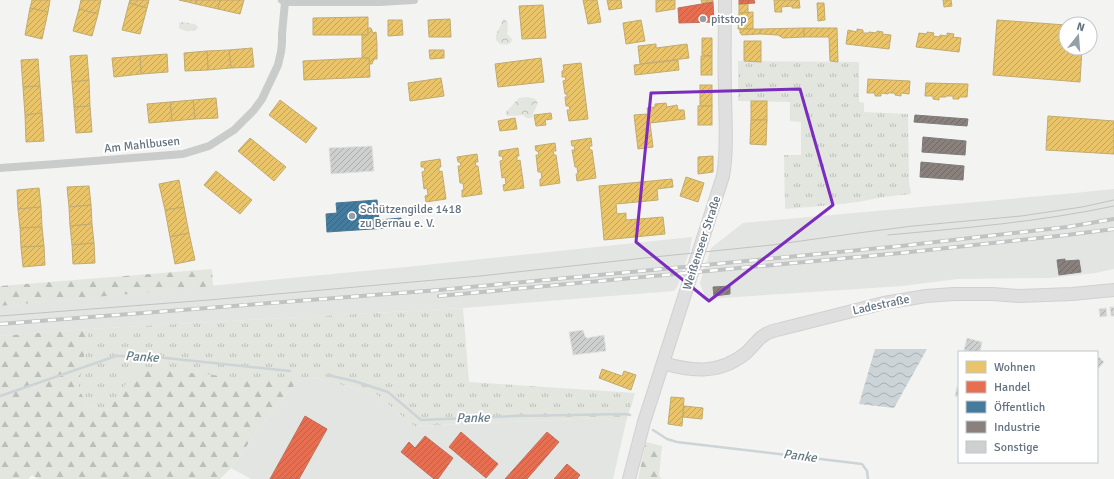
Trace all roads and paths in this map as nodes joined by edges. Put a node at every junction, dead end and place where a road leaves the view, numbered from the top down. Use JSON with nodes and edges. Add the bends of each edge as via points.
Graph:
{"nodes":[{"id":1,"x":414,"y":0,"type":"edge"},
{"id":2,"x":725,"y":0,"type":"edge"},
{"id":3,"x":284,"y":1,"type":"edge"},
{"id":4,"x":0,"y":168,"type":"edge"},
{"id":5,"x":1114,"y":290,"type":"edge"},
{"id":6,"x":663,"y":363,"type":"junction"},
{"id":7,"x":629,"y":479,"type":"edge"}],
"edges":[{"from":1,"to":3,"type":"street"},
{"from":2,"to":6,"type":"main road","name":"Weißenseer Straße","via":[[724,176]]},
{"from":3,"to":4,"type":"street","name":"Am Mahlbusen","via":[[281,52],[270,85],[247,118],[209,146],[183,154]]},
{"from":5,"to":6,"type":"main road","name":"Ladestraße","via":[[1019,296],[926,296],[884,303],[766,334],[735,361],[719,368],[689,369]]},
{"from":6,"to":7,"type":"main road","name":"Weißenseer Straße"}]}
